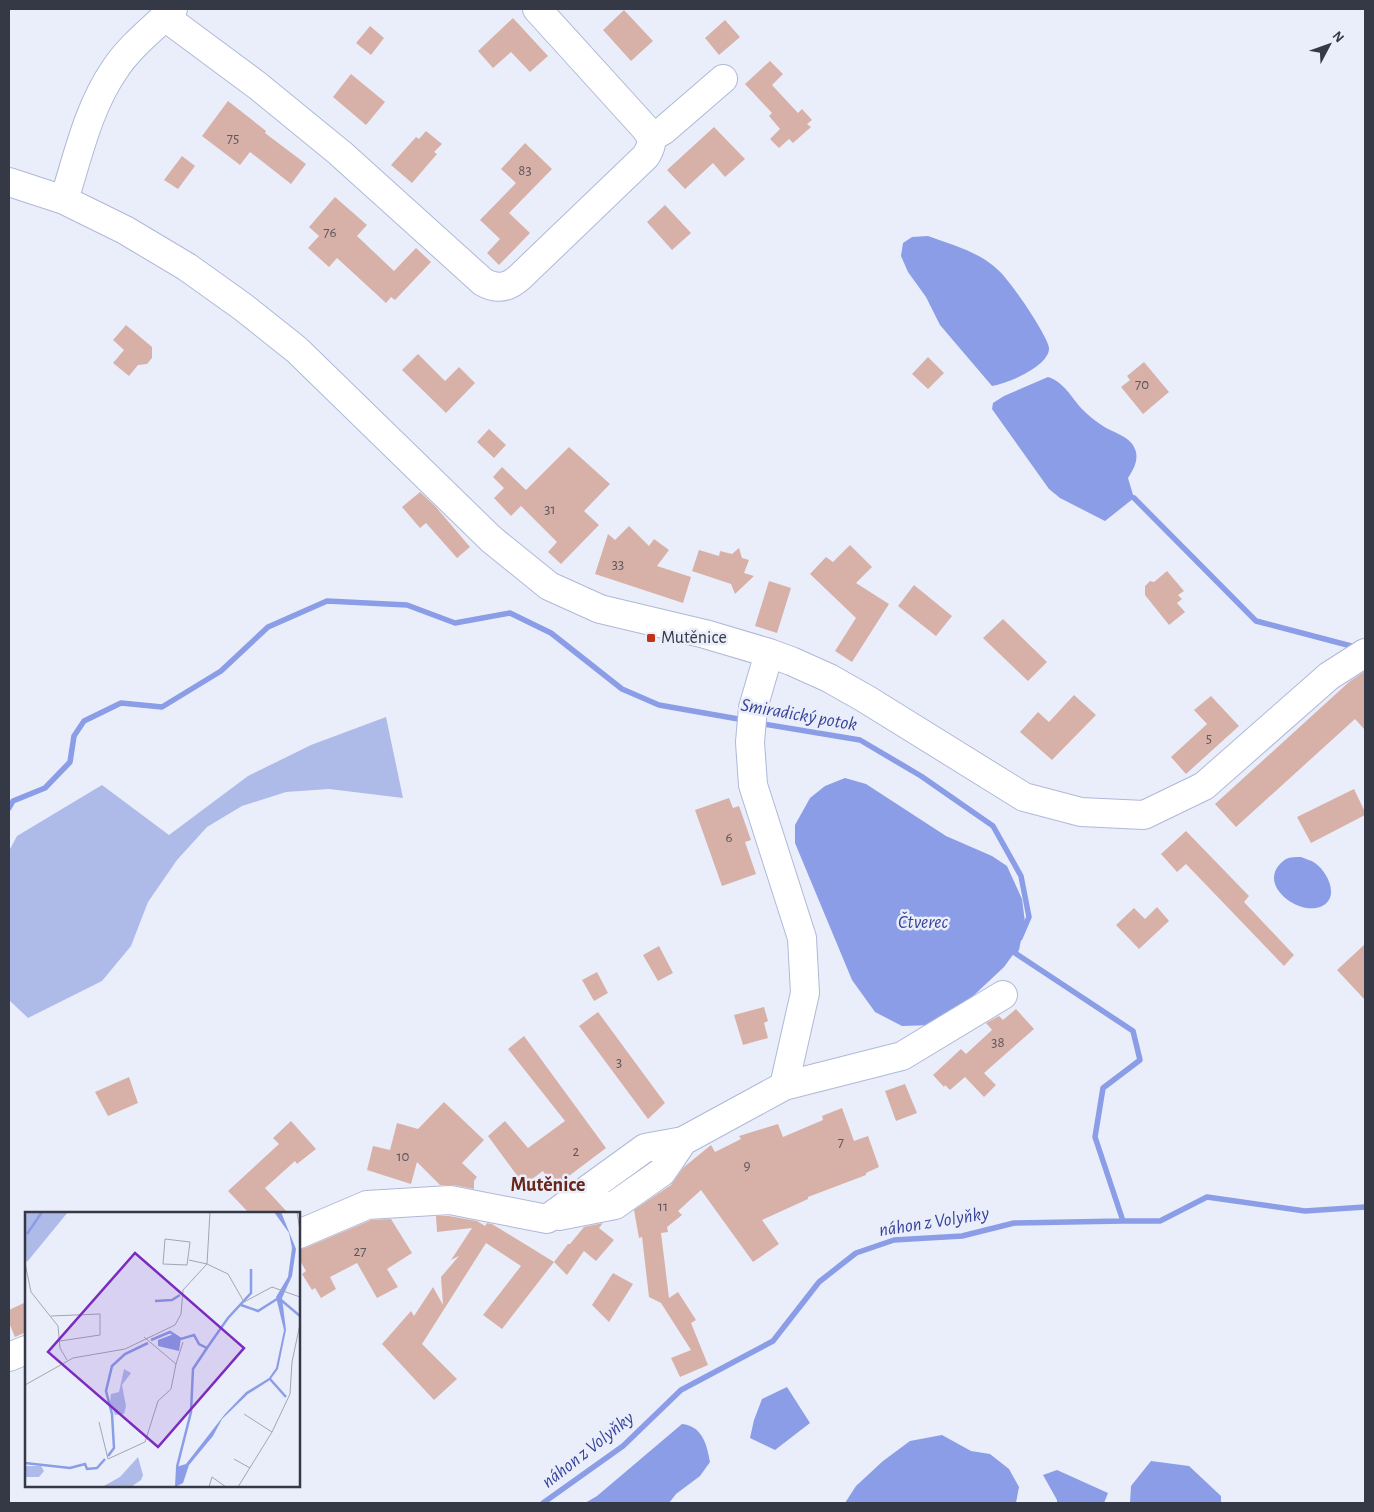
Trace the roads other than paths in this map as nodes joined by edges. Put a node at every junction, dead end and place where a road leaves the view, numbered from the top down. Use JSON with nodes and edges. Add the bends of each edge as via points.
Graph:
{"nodes":[{"id":1,"x":537,"y":9,"type":"edge"},
{"id":2,"x":169,"y":13,"type":"edge"},
{"id":3,"x":723,"y":79,"type":"dead end"},
{"id":4,"x":652,"y":137,"type":"junction"},
{"id":5,"x":9,"y":182,"type":"edge"},
{"id":6,"x":64,"y":200,"type":"junction"},
{"id":7,"x":770,"y":653,"type":"junction"},
{"id":8,"x":1365,"y":653,"type":"edge"},
{"id":9,"x":1003,"y":996,"type":"dead end"},
{"id":10,"x":784,"y":1086,"type":"junction"},
{"id":11,"x":300,"y":1234,"type":"edge"},
{"id":12,"x":25,"y":1350,"type":"edge"},
{"id":13,"x":9,"y":1357,"type":"edge"}],
"edges":[{"from":1,"to":4,"type":"street"},
{"from":2,"to":4,"type":"street","via":[[332,147],[490,286],[502,288],[512,284],[646,156],[652,147]]},
{"from":2,"to":6,"type":"street","via":[[115,68],[93,108]]},
{"from":3,"to":4,"type":"street"},
{"from":5,"to":6,"type":"street"},
{"from":6,"to":7,"type":"street","via":[[187,267],[243,307],[297,350],[491,538],[549,586],[600,609]]},
{"from":7,"to":8,"type":"street","via":[[829,678],[1024,797],[1081,812],[1144,815],[1204,786],[1329,676]]},
{"from":7,"to":10,"type":"street","via":[[752,720],[750,761],[753,785],[802,938],[805,993]]},
{"from":9,"to":10,"type":"street","via":[[902,1056]]},
{"from":10,"to":11,"type":"street","via":[[683,1141],[645,1148],[548,1219],[450,1200],[367,1205]]},
{"from":12,"to":13,"type":"street"}]}
